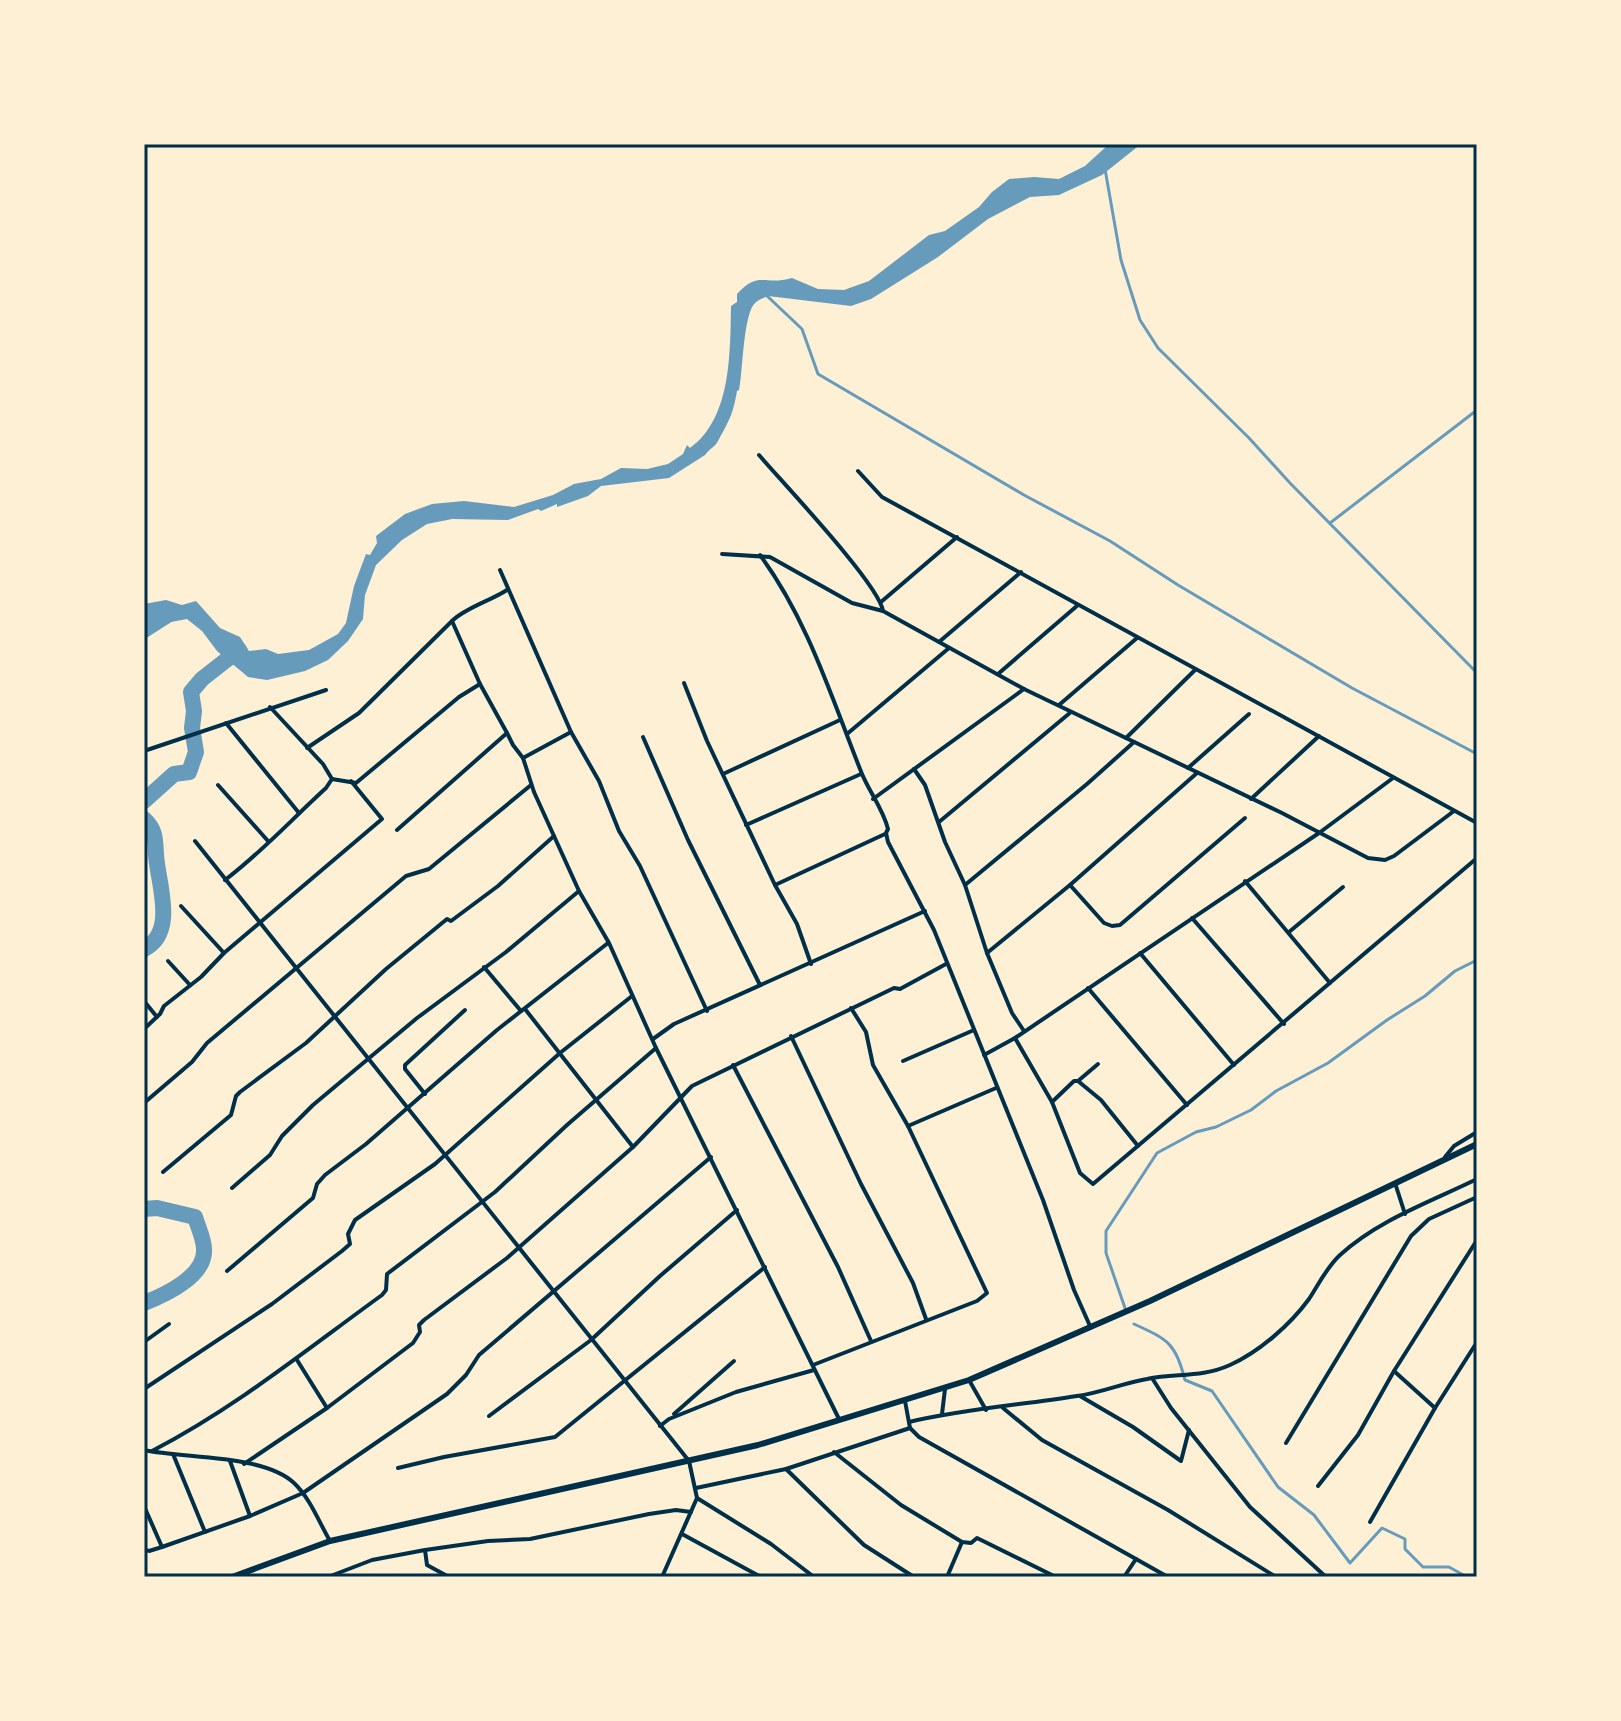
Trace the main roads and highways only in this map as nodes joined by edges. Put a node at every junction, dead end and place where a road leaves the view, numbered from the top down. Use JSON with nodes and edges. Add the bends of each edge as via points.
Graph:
{"nodes":[{"id":1,"x":1477,"y":1144,"type":"edge"},
{"id":2,"x":236,"y":1576,"type":"edge"}],
"edges":[{"from":1,"to":2,"type":"highway","via":[[1091,1328],[969,1380],[758,1445],[330,1541]]}]}
